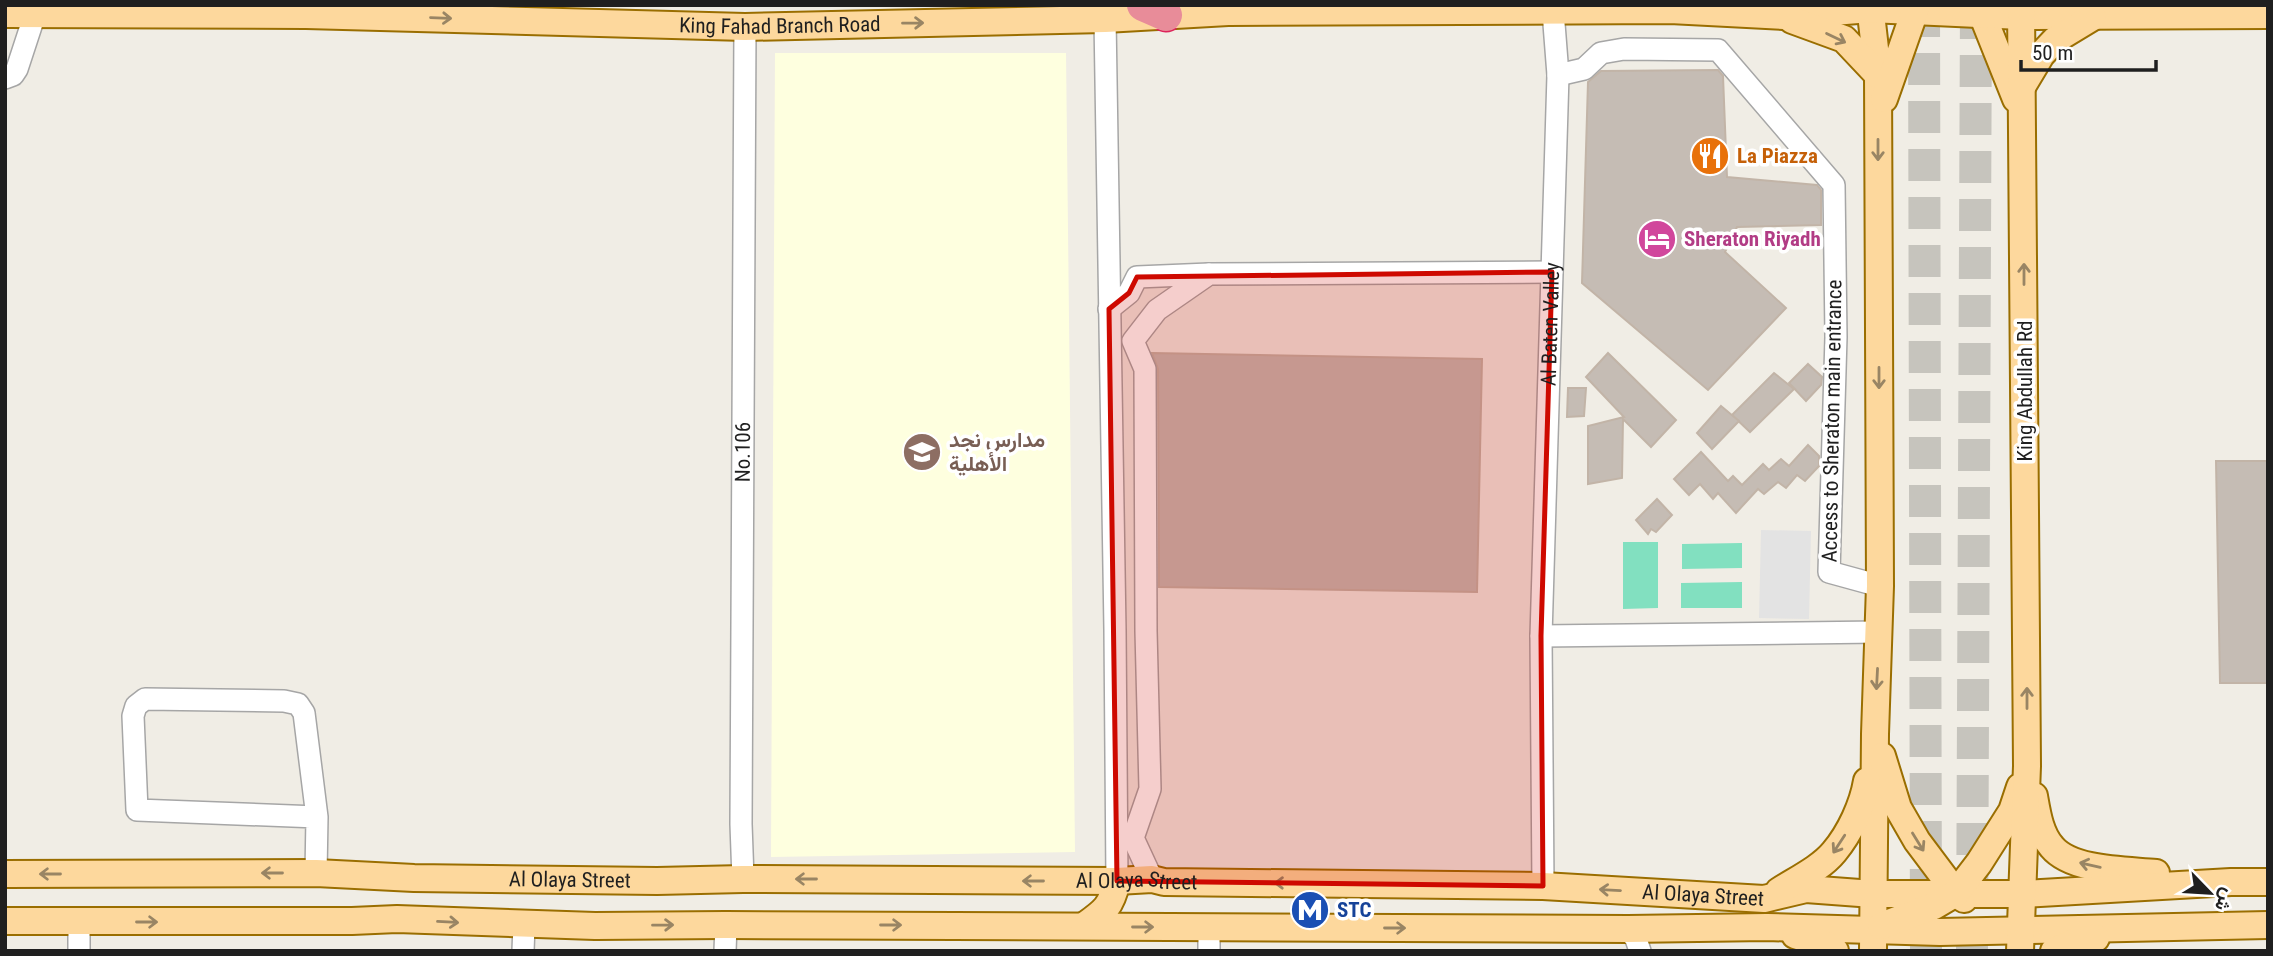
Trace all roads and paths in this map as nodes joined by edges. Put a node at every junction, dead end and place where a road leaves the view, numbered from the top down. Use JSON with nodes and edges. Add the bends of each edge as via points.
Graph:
{"nodes":[{"id":1,"x":1872,"y":7,"type":"edge"},
{"id":2,"x":1679,"y":8,"type":"edge"},
{"id":3,"x":1916,"y":8,"type":"edge"},
{"id":4,"x":1980,"y":9,"type":"edge"},
{"id":5,"x":2018,"y":9,"type":"edge"},
{"id":6,"x":1154,"y":10,"type":"edge"},
{"id":7,"x":1553,"y":11,"type":"junction"},
{"id":8,"x":2259,"y":12,"type":"edge"},
{"id":9,"x":5,"y":14,"type":"edge"},
{"id":10,"x":36,"y":14,"type":"junction"},
{"id":11,"x":1784,"y":16,"type":"junction"},
{"id":12,"x":2093,"y":17,"type":"junction"},
{"id":13,"x":1105,"y":19,"type":"junction"},
{"id":14,"x":745,"y":27,"type":"junction"},
{"id":15,"x":1558,"y":75,"type":"junction"},
{"id":16,"x":1878,"y":75,"type":"junction"},
{"id":17,"x":5,"y":78,"type":"edge"},
{"id":18,"x":2022,"y":99,"type":"junction"},
{"id":19,"x":1878,"y":117,"type":"junction"},
{"id":20,"x":1552,"y":272,"type":"junction"},
{"id":21,"x":1209,"y":274,"type":"junction"},
{"id":22,"x":1109,"y":309,"type":"junction"},
{"id":23,"x":1880,"y":586,"type":"junction"},
{"id":24,"x":1879,"y":632,"type":"junction"},
{"id":25,"x":1541,"y":636,"type":"junction"},
{"id":26,"x":1875,"y":734,"type":"junction"},
{"id":27,"x":2027,"y":766,"type":"junction"},
{"id":28,"x":317,"y":817,"type":"junction"},
{"id":29,"x":316,"y":873,"type":"junction"},
{"id":30,"x":5,"y":874,"type":"edge"},
{"id":31,"x":414,"y":878,"type":"junction"},
{"id":32,"x":743,"y":879,"type":"junction"},
{"id":33,"x":1152,"y":879,"type":"junction"},
{"id":34,"x":1116,"y":881,"type":"junction"},
{"id":35,"x":2231,"y":881,"type":"junction"},
{"id":36,"x":2268,"y":882,"type":"edge"},
{"id":37,"x":1544,"y":886,"type":"junction"},
{"id":38,"x":1956,"y":893,"type":"junction"},
{"id":39,"x":1873,"y":894,"type":"junction"},
{"id":40,"x":2022,"y":894,"type":"junction"},
{"id":41,"x":1765,"y":899,"type":"junction"},
{"id":42,"x":1986,"y":912,"type":"junction"},
{"id":43,"x":1910,"y":914,"type":"junction"},
{"id":44,"x":397,"y":919,"type":"junction"},
{"id":45,"x":5,"y":921,"type":"edge"},
{"id":46,"x":79,"y":922,"type":"junction"},
{"id":47,"x":2268,"y":925,"type":"edge"},
{"id":48,"x":1084,"y":926,"type":"junction"},
{"id":49,"x":2219,"y":926,"type":"junction"},
{"id":50,"x":1767,"y":927,"type":"junction"},
{"id":51,"x":524,"y":938,"type":"edge"},
{"id":52,"x":725,"y":938,"type":"edge"},
{"id":53,"x":1209,"y":939,"type":"edge"},
{"id":54,"x":1634,"y":940,"type":"edge"},
{"id":55,"x":1872,"y":940,"type":"edge"},
{"id":56,"x":2020,"y":940,"type":"edge"},
{"id":57,"x":1940,"y":944,"type":"edge"},
{"id":58,"x":79,"y":951,"type":"edge"},
{"id":59,"x":1835,"y":951,"type":"edge"},
{"id":60,"x":2054,"y":951,"type":"edge"}],
"edges":[{"from":1,"to":3,"type":"main road","name":"King Fahad Branch Road"},
{"from":1,"to":11,"type":"main road","name":"King Fahad Branch Road"},
{"from":1,"to":16,"type":"main road"},
{"from":2,"to":7,"type":"main road","name":"King Fahad Branch Road"},
{"from":2,"to":11,"type":"main road","name":"King Fahad Branch Road"},
{"from":3,"to":4,"type":"main road","name":"King Fahad Branch Road"},
{"from":3,"to":19,"type":"main road"},
{"from":4,"to":5,"type":"main road","name":"King Fahad Branch Road"},
{"from":4,"to":18,"type":"main road"},
{"from":5,"to":12,"type":"main road","name":"King Fahad Branch Road"},
{"from":5,"to":18,"type":"main road","name":"King Abdullah Rd"},
{"from":6,"to":7,"type":"main road","name":"King Fahad Branch Road"},
{"from":6,"to":13,"type":"main road","name":"King Fahad Branch Road"},
{"from":7,"to":15,"type":"street","name":"Al Baten Valley"},
{"from":8,"to":12,"type":"main road","name":"King Fahad Branch Road"},
{"from":9,"to":10,"type":"main road","name":"King Fahad Branch Road"},
{"from":10,"to":14,"type":"main road","name":"King Fahad Branch Road","one_way":true,"via":[[306,15]]},
{"from":10,"to":17,"type":"street","via":[[17,69]]},
{"from":11,"to":16,"type":"main road","one_way":true,"via":[[1844,39]]},
{"from":12,"to":18,"type":"main road","via":[[2055,40],[2041,55]]},
{"from":14,"to":13,"type":"main road","name":"King Fahad Branch Road","one_way":true},
{"from":13,"to":22,"type":"street"},
{"from":14,"to":32,"type":"street","name":"No.106"},
{"from":15,"to":20,"type":"street","name":"Al Baten Valley"},
{"from":15,"to":23,"type":"street","name":"Access to Sheraton main entrance","via":[[1584,69],[1601,53],[1624,49],[1718,50],[1834,185],[1836,337],[1829,572]]},
{"from":16,"to":19,"type":"main road"},
{"from":27,"to":18,"type":"main road","name":"King Abdullah Rd","one_way":true},
{"from":19,"to":23,"type":"main road","one_way":true},
{"from":20,"to":21,"type":"street"},
{"from":20,"to":25,"type":"street","name":"Al Baten Valley"},
{"from":21,"to":22,"type":"street","via":[[1137,277],[1129,293]]},
{"from":21,"to":33,"type":"street","via":[[1157,310],[1133,341],[1145,369],[1150,789],[1133,838]]},
{"from":22,"to":34,"type":"street"},
{"from":23,"to":24,"type":"main road"},
{"from":24,"to":25,"type":"street"},
{"from":24,"to":26,"type":"main road","one_way":true},
{"from":25,"to":37,"type":"street","name":"Al Baten Valley"},
{"from":26,"to":38,"type":"main road","one_way":true,"via":[[1898,808]]},
{"from":26,"to":39,"type":"main road"},
{"from":26,"to":41,"type":"main road","one_way":true,"via":[[1864,794],[1833,853]]},
{"from":35,"to":27,"type":"main road","one_way":true,"via":[[2091,866],[2065,858],[2051,846],[2040,824]]},
{"from":27,"to":38,"type":"main road","via":[[2012,811]]},
{"from":27,"to":40,"type":"main road"},
{"from":28,"to":28,"type":"street","via":[[136,810],[136,706],[145,699],[298,704],[304,713]]},
{"from":28,"to":29,"type":"street"},
{"from":29,"to":30,"type":"main road","name":"Al Olaya Street","one_way":true},
{"from":29,"to":31,"type":"main road","name":"Al Olaya Street"},
{"from":31,"to":32,"type":"main road","name":"Al Olaya Street"},
{"from":31,"to":44,"type":"main road","via":[[386,886],[370,903],[372,913]]},
{"from":34,"to":32,"type":"main road","name":"Al Olaya Street","one_way":true},
{"from":33,"to":34,"type":"main road","name":"Al Olaya Street"},
{"from":37,"to":33,"type":"main road","name":"Al Olaya Street","one_way":true},
{"from":34,"to":48,"type":"main road","via":[[1112,901]]},
{"from":35,"to":36,"type":"main road","name":"Al Olaya Street"},
{"from":35,"to":40,"type":"main road","name":"Al Olaya Street"},
{"from":41,"to":37,"type":"main road","name":"Al Olaya Street","one_way":true},
{"from":38,"to":39,"type":"main road","name":"Al Olaya Street"},
{"from":38,"to":40,"type":"main road","name":"Al Olaya Street"},
{"from":38,"to":42,"type":"main road"},
{"from":38,"to":43,"type":"main road"},
{"from":39,"to":41,"type":"main road","name":"Al Olaya Street","via":[[1806,889]]},
{"from":39,"to":43,"type":"main road"},
{"from":39,"to":55,"type":"main road"},
{"from":40,"to":42,"type":"main road"},
{"from":40,"to":56,"type":"main road"},
{"from":42,"to":56,"type":"main road"},
{"from":42,"to":57,"type":"main road"},
{"from":43,"to":55,"type":"main road"},
{"from":43,"to":57,"type":"main road"},
{"from":46,"to":44,"type":"main road","name":"Al Olaya Street","one_way":true},
{"from":44,"to":51,"type":"main road","name":"Al Olaya Street","one_way":true},
{"from":45,"to":46,"type":"main road","name":"Al Olaya Street"},
{"from":46,"to":58,"type":"street"},
{"from":47,"to":49,"type":"main road","name":"Al Olaya Street"},
{"from":52,"to":48,"type":"main road","name":"Al Olaya Street","one_way":true},
{"from":48,"to":53,"type":"main road","name":"Al Olaya Street","one_way":true},
{"from":49,"to":56,"type":"main road","name":"Al Olaya Street"},
{"from":49,"to":60,"type":"main road","via":[[2076,940]]},
{"from":50,"to":54,"type":"main road","name":"Al Olaya Street"},
{"from":50,"to":55,"type":"main road","name":"Al Olaya Street"},
{"from":50,"to":59,"type":"main road"},
{"from":51,"to":52,"type":"main road","name":"Al Olaya Street","one_way":true},
{"from":53,"to":54,"type":"main road","name":"Al Olaya Street","one_way":true},
{"from":55,"to":57,"type":"main road","name":"Al Olaya Street"},
{"from":56,"to":57,"type":"main road","name":"Al Olaya Street"}]}
